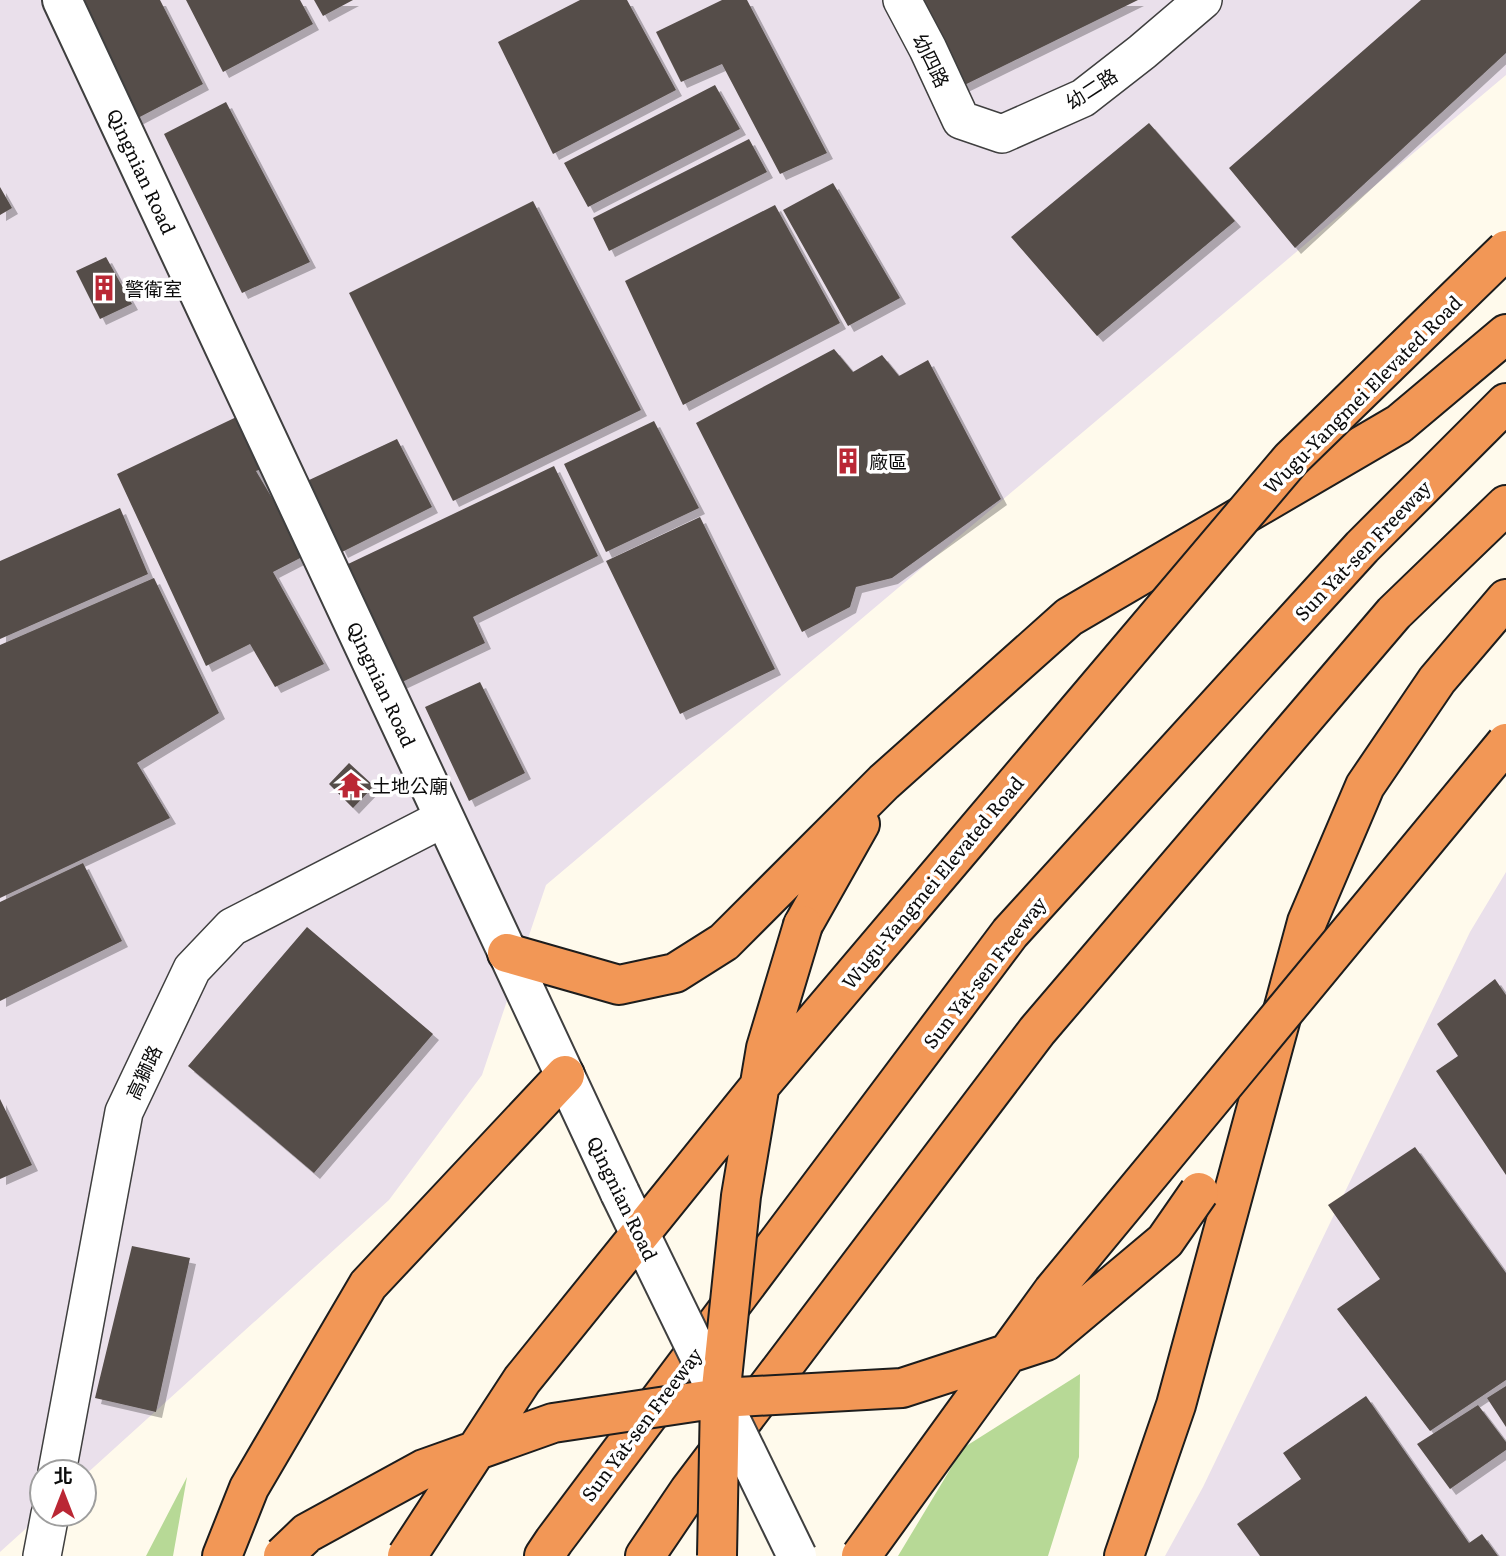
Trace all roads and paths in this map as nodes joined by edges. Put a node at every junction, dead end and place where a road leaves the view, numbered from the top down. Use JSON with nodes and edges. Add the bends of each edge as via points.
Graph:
{"nodes":[{"id":1,"x":62,"y":0,"type":"edge"},
{"id":2,"x":902,"y":0,"type":"edge"},
{"id":3,"x":1203,"y":0,"type":"edge"},
{"id":4,"x":961,"y":120,"type":"joint"},
{"id":5,"x":1506,"y":250,"type":"edge"},
{"id":6,"x":1506,"y":334,"type":"edge"},
{"id":7,"x":1506,"y":403,"type":"edge"},
{"id":8,"x":1506,"y":505,"type":"edge"},
{"id":9,"x":1506,"y":599,"type":"edge"},
{"id":10,"x":1506,"y":743,"type":"edge"},
{"id":11,"x":884,"y":782,"type":"junction"},
{"id":12,"x":444,"y":818,"type":"junction"},
{"id":13,"x":507,"y":953,"type":"junction"},
{"id":14,"x":565,"y":1075,"type":"junction"},
{"id":15,"x":1257,"y":1106,"type":"junction"},
{"id":16,"x":720,"y":1398,"type":"junction"},
{"id":17,"x":60,"y":1458,"type":"edge"},
{"id":18,"x":47,"y":1528,"type":"edge"},
{"id":19,"x":42,"y":1556,"type":"edge"},
{"id":20,"x":222,"y":1556,"type":"edge"},
{"id":21,"x":283,"y":1556,"type":"edge"},
{"id":22,"x":407,"y":1556,"type":"edge"},
{"id":23,"x":544,"y":1556,"type":"edge"},
{"id":24,"x":645,"y":1556,"type":"edge"},
{"id":25,"x":717,"y":1556,"type":"edge"},
{"id":26,"x":797,"y":1556,"type":"edge"},
{"id":27,"x":861,"y":1556,"type":"edge"},
{"id":28,"x":1124,"y":1556,"type":"edge"}],
"edges":[{"from":1,"to":12,"type":"street","name":"Qingnian Road"},
{"from":2,"to":4,"type":"street","name":"幼四路"},
{"from":3,"to":4,"type":"street","name":"幼二路","via":[[1083,98],[1002,134]]},
{"from":5,"to":22,"type":"highway","name":"Wugu-Yangmei Elevated Road","bridge":true,"via":[[1291,459],[758,1087],[522,1380]]},
{"from":6,"to":11,"type":"highway","via":[[1399,424],[1069,617]]},
{"from":7,"to":23,"type":"highway","name":"Sun Yat-sen Freeway","via":[[1362,547],[1010,933]]},
{"from":8,"to":24,"type":"highway","via":[[1394,613],[1037,1031],[705,1469]]},
{"from":9,"to":15,"type":"highway","via":[[1437,680],[1365,786],[1307,922]]},
{"from":10,"to":27,"type":"highway","bridge":true,"via":[[1053,1291]]},
{"from":11,"to":13,"type":"highway","via":[[724,942],[675,973],[619,985]]},
{"from":11,"to":16,"type":"highway","bridge":true,"via":[[803,925],[766,1048],[741,1196]]},
{"from":12,"to":13,"type":"street","name":"Qingnian Road"},
{"from":12,"to":17,"type":"street","name":"高獅路","via":[[232,927],[192,969],[124,1112]]},
{"from":13,"to":14,"type":"street","name":"Qingnian Road"},
{"from":14,"to":16,"type":"street","name":"Qingnian Road","bridge":true},
{"from":14,"to":20,"type":"highway","via":[[368,1285],[249,1488]]},
{"from":15,"to":16,"type":"highway","bridge":true,"via":[[1165,1241],[1046,1341],[902,1388]]},
{"from":15,"to":28,"type":"highway","via":[[1176,1405]]},
{"from":16,"to":21,"type":"highway","bridge":true,"via":[[553,1423],[424,1469],[307,1533]]},
{"from":16,"to":25,"type":"highway","bridge":true},
{"from":16,"to":26,"type":"street","name":"Qingnian Road","bridge":true},
{"from":18,"to":19,"type":"street"}]}
